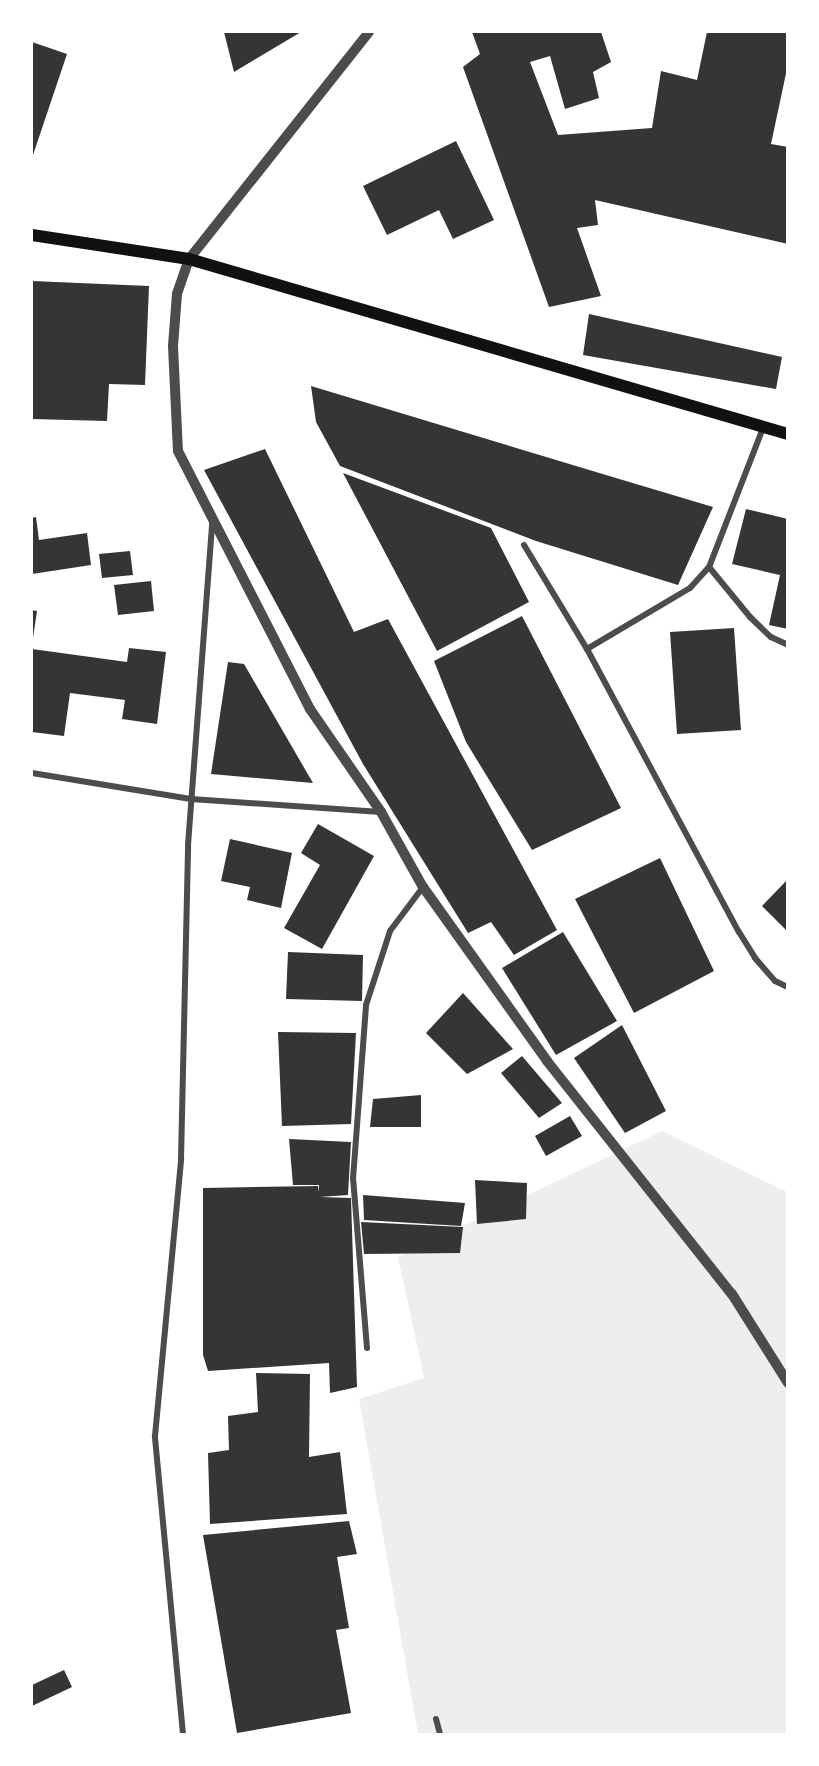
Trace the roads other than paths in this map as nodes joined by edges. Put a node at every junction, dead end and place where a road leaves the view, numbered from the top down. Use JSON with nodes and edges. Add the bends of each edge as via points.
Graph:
{"nodes":[{"id":1,"x":369,"y":32,"type":"edge"},
{"id":2,"x":32,"y":235,"type":"edge"},
{"id":3,"x":189,"y":259,"type":"junction"},
{"id":4,"x":763,"y":428,"type":"junction"},
{"id":5,"x":788,"y":434,"type":"edge"},
{"id":6,"x":212,"y":523,"type":"junction"},
{"id":7,"x":524,"y":545,"type":"dead end"},
{"id":8,"x":709,"y":567,"type":"junction"},
{"id":9,"x":788,"y":645,"type":"edge"},
{"id":10,"x":587,"y":649,"type":"junction"},
{"id":11,"x":32,"y":773,"type":"edge"},
{"id":12,"x":191,"y":799,"type":"junction"},
{"id":13,"x":381,"y":812,"type":"junction"},
{"id":14,"x":423,"y":887,"type":"junction"},
{"id":15,"x":788,"y":987,"type":"edge"},
{"id":16,"x":367,"y":1348,"type":"dead end"},
{"id":17,"x":788,"y":1383,"type":"edge"},
{"id":18,"x":436,"y":1719,"type":"dead end"},
{"id":19,"x":183,"y":1734,"type":"edge"},
{"id":20,"x":440,"y":1734,"type":"edge"}],
"edges":[{"from":1,"to":3,"type":"street"},
{"from":2,"to":3,"type":"main road"},
{"from":3,"to":4,"type":"main road"},
{"from":3,"to":6,"type":"street","via":[[177,294],[173,345],[178,451]]},
{"from":4,"to":5,"type":"main road"},
{"from":4,"to":8,"type":"street"},
{"from":6,"to":12,"type":"street"},
{"from":6,"to":13,"type":"street","via":[[310,709]]},
{"from":7,"to":10,"type":"street"},
{"from":8,"to":9,"type":"street","via":[[750,617]]},
{"from":8,"to":10,"type":"street","via":[[690,588]]},
{"from":10,"to":15,"type":"street","via":[[739,932],[755,958],[776,981]]},
{"from":11,"to":12,"type":"street"},
{"from":12,"to":13,"type":"street"},
{"from":12,"to":19,"type":"street","via":[[181,1159],[155,1436]]},
{"from":13,"to":14,"type":"street"},
{"from":14,"to":16,"type":"street","via":[[390,930],[366,1005],[353,1179]]},
{"from":14,"to":17,"type":"street","via":[[547,1061],[732,1294]]},
{"from":18,"to":20,"type":"street"}]}
